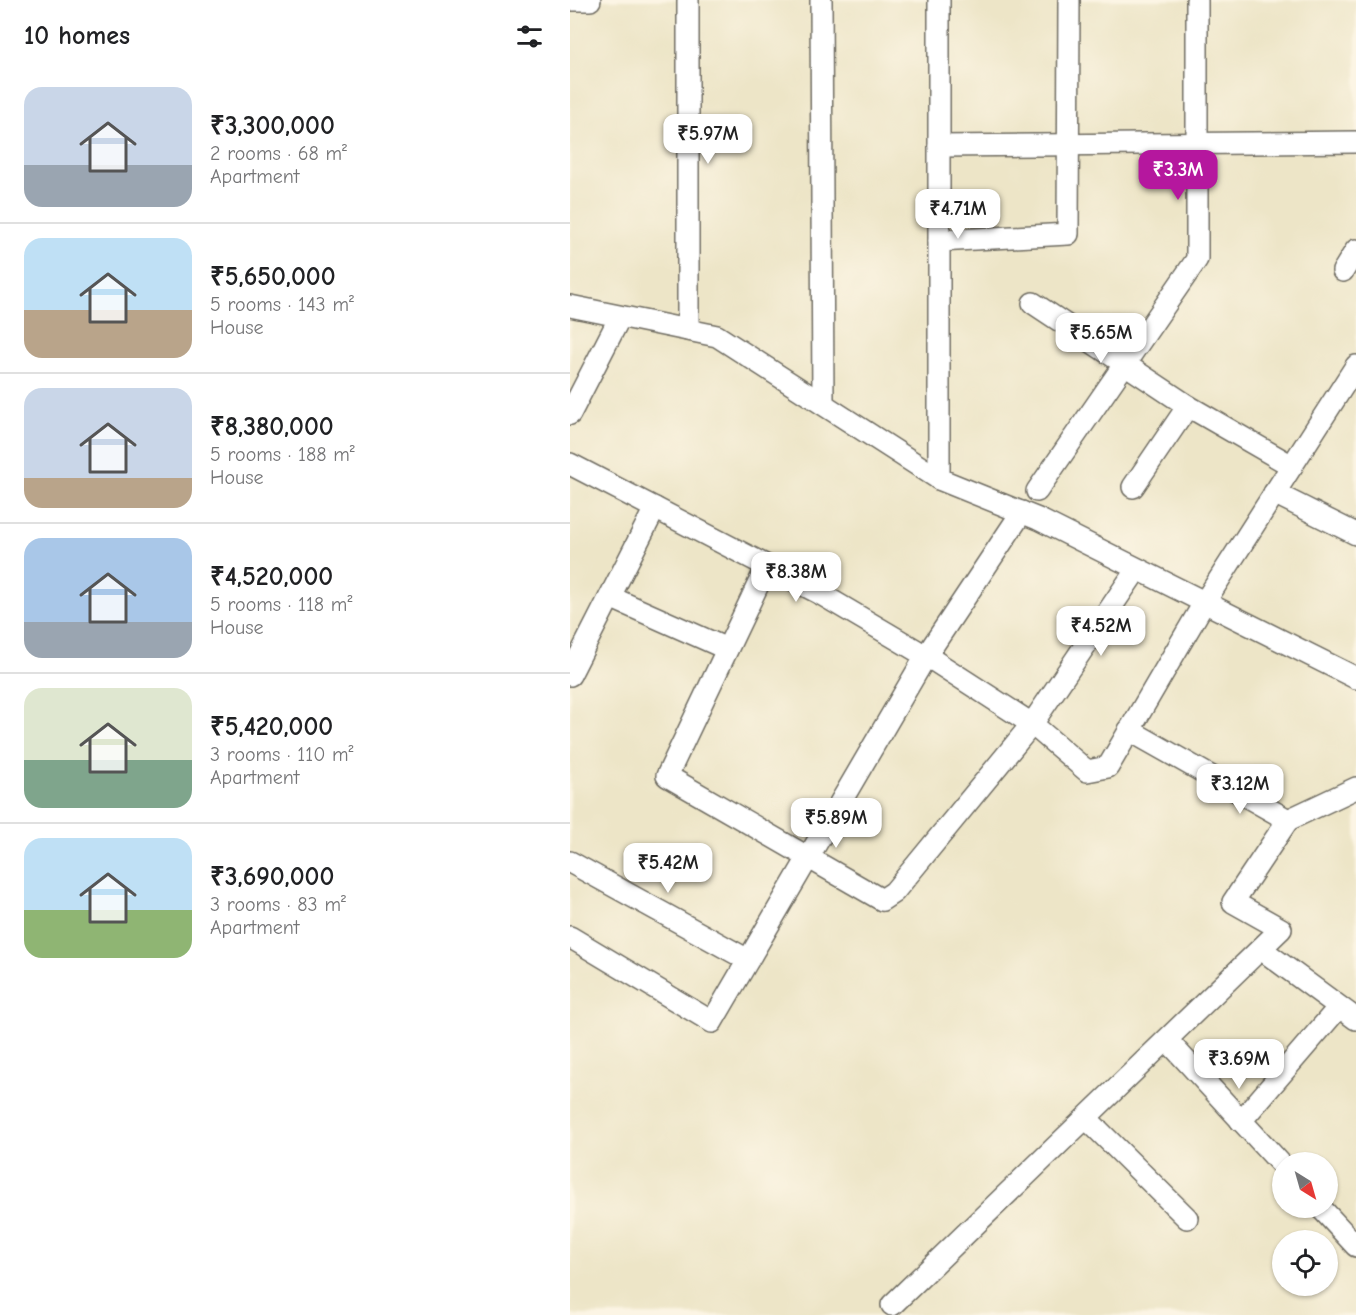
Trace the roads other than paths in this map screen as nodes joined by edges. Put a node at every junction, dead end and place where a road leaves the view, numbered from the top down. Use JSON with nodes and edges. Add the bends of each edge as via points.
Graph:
{"nodes":[{"id":1,"x":570,"y":0,"type":"edge"},
{"id":2,"x":590,"y":0,"type":"edge"},
{"id":3,"x":688,"y":0,"type":"edge"},
{"id":4,"x":821,"y":0,"type":"edge"},
{"id":5,"x":939,"y":0,"type":"edge"},
{"id":6,"x":1069,"y":0,"type":"edge"},
{"id":7,"x":1197,"y":0,"type":"edge"},
{"id":8,"x":1356,"y":142,"type":"edge"},
{"id":9,"x":1198,"y":143,"type":"junction"},
{"id":10,"x":1068,"y":144,"type":"junction"},
{"id":11,"x":939,"y":146,"type":"junction"},
{"id":12,"x":939,"y":241,"type":"junction"},
{"id":13,"x":1356,"y":250,"type":"edge"},
{"id":14,"x":1343,"y":272,"type":"dead end"},
{"id":15,"x":1033,"y":303,"type":"dead end"},
{"id":16,"x":570,"y":306,"type":"edge"},
{"id":17,"x":620,"y":317,"type":"junction"},
{"id":18,"x":688,"y":330,"type":"junction"},
{"id":19,"x":1124,"y":364,"type":"junction"},
{"id":20,"x":1356,"y":366,"type":"edge"},
{"id":21,"x":823,"y":404,"type":"junction"},
{"id":22,"x":1188,"y":406,"type":"junction"},
{"id":23,"x":570,"y":414,"type":"edge"},
{"id":24,"x":570,"y":464,"type":"edge"},
{"id":25,"x":1292,"y":466,"type":"junction"},
{"id":26,"x":939,"y":479,"type":"junction"},
{"id":27,"x":1133,"y":487,"type":"dead end"},
{"id":28,"x":1037,"y":491,"type":"dead end"},
{"id":29,"x":1274,"y":493,"type":"junction"},
{"id":30,"x":655,"y":508,"type":"junction"},
{"id":31,"x":1022,"y":512,"type":"junction"},
{"id":32,"x":1356,"y":534,"type":"edge"},
{"id":33,"x":767,"y":566,"type":"junction"},
{"id":34,"x":1137,"y":569,"type":"junction"},
{"id":35,"x":610,"y":597,"type":"junction"},
{"id":36,"x":1204,"y":603,"type":"junction"},
{"id":37,"x":727,"y":649,"type":"junction"},
{"id":38,"x":926,"y":656,"type":"junction"},
{"id":39,"x":570,"y":675,"type":"edge"},
{"id":40,"x":1356,"y":678,"type":"edge"},
{"id":41,"x":1032,"y":724,"type":"junction"},
{"id":42,"x":1130,"y":730,"type":"junction"},
{"id":43,"x":1356,"y":788,"type":"edge"},
{"id":44,"x":1288,"y":820,"type":"junction"},
{"id":45,"x":808,"y":857,"type":"junction"},
{"id":46,"x":570,"y":862,"type":"edge"},
{"id":47,"x":571,"y":939,"type":"edge"},
{"id":48,"x":1261,"y":949,"type":"junction"},
{"id":49,"x":748,"y":960,"type":"junction"},
{"id":50,"x":1347,"y":1013,"type":"edge"},
{"id":51,"x":1167,"y":1040,"type":"junction"},
{"id":52,"x":1086,"y":1118,"type":"junction"},
{"id":53,"x":1241,"y":1121,"type":"junction"},
{"id":54,"x":1272,"y":1155,"type":"edge"},
{"id":55,"x":1187,"y":1218,"type":"dead end"},
{"id":56,"x":1330,"y":1218,"type":"edge"},
{"id":57,"x":1356,"y":1246,"type":"edge"},
{"id":58,"x":892,"y":1305,"type":"dead end"}],
"edges":[{"from":1,"to":2,"type":"street"},
{"from":3,"to":18,"type":"street"},
{"from":4,"to":21,"type":"street"},
{"from":5,"to":11,"type":"street"},
{"from":6,"to":10,"type":"street"},
{"from":7,"to":9,"type":"street"},
{"from":8,"to":9,"type":"street"},
{"from":9,"to":10,"type":"street"},
{"from":9,"to":19,"type":"street","via":[[1197,259]]},
{"from":10,"to":11,"type":"street"},
{"from":10,"to":12,"type":"street","via":[[1068,234]]},
{"from":11,"to":12,"type":"street"},
{"from":12,"to":26,"type":"street"},
{"from":13,"to":14,"type":"street"},
{"from":15,"to":19,"type":"street"},
{"from":16,"to":17,"type":"street"},
{"from":17,"to":18,"type":"street"},
{"from":17,"to":23,"type":"street"},
{"from":18,"to":21,"type":"street","via":[[717,336]]},
{"from":19,"to":22,"type":"street"},
{"from":19,"to":28,"type":"street"},
{"from":20,"to":25,"type":"street"},
{"from":21,"to":26,"type":"street"},
{"from":22,"to":25,"type":"street"},
{"from":22,"to":27,"type":"street"},
{"from":24,"to":30,"type":"street"},
{"from":25,"to":29,"type":"street"},
{"from":26,"to":31,"type":"street"},
{"from":29,"to":32,"type":"street"},
{"from":29,"to":36,"type":"street"},
{"from":30,"to":33,"type":"street"},
{"from":30,"to":35,"type":"street"},
{"from":31,"to":34,"type":"street"},
{"from":31,"to":38,"type":"street"},
{"from":33,"to":37,"type":"street"},
{"from":33,"to":38,"type":"street"},
{"from":34,"to":36,"type":"street"},
{"from":34,"to":41,"type":"street"},
{"from":35,"to":37,"type":"street"},
{"from":35,"to":39,"type":"street"},
{"from":36,"to":40,"type":"street"},
{"from":36,"to":42,"type":"street"},
{"from":37,"to":45,"type":"street","via":[[668,776]]},
{"from":38,"to":41,"type":"street"},
{"from":38,"to":45,"type":"street"},
{"from":41,"to":42,"type":"street","via":[[1087,771],[1108,767]]},
{"from":41,"to":45,"type":"street","via":[[894,892],[882,900]]},
{"from":42,"to":44,"type":"street"},
{"from":43,"to":44,"type":"street"},
{"from":44,"to":48,"type":"street","via":[[1233,902],[1281,929]]},
{"from":45,"to":49,"type":"street"},
{"from":46,"to":49,"type":"street"},
{"from":47,"to":49,"type":"street","via":[[712,1022]]},
{"from":48,"to":50,"type":"street"},
{"from":48,"to":51,"type":"street"},
{"from":50,"to":53,"type":"street"},
{"from":51,"to":52,"type":"street"},
{"from":51,"to":53,"type":"street"},
{"from":52,"to":55,"type":"street"},
{"from":52,"to":58,"type":"street"},
{"from":53,"to":54,"type":"street"},
{"from":56,"to":57,"type":"street"}]}
